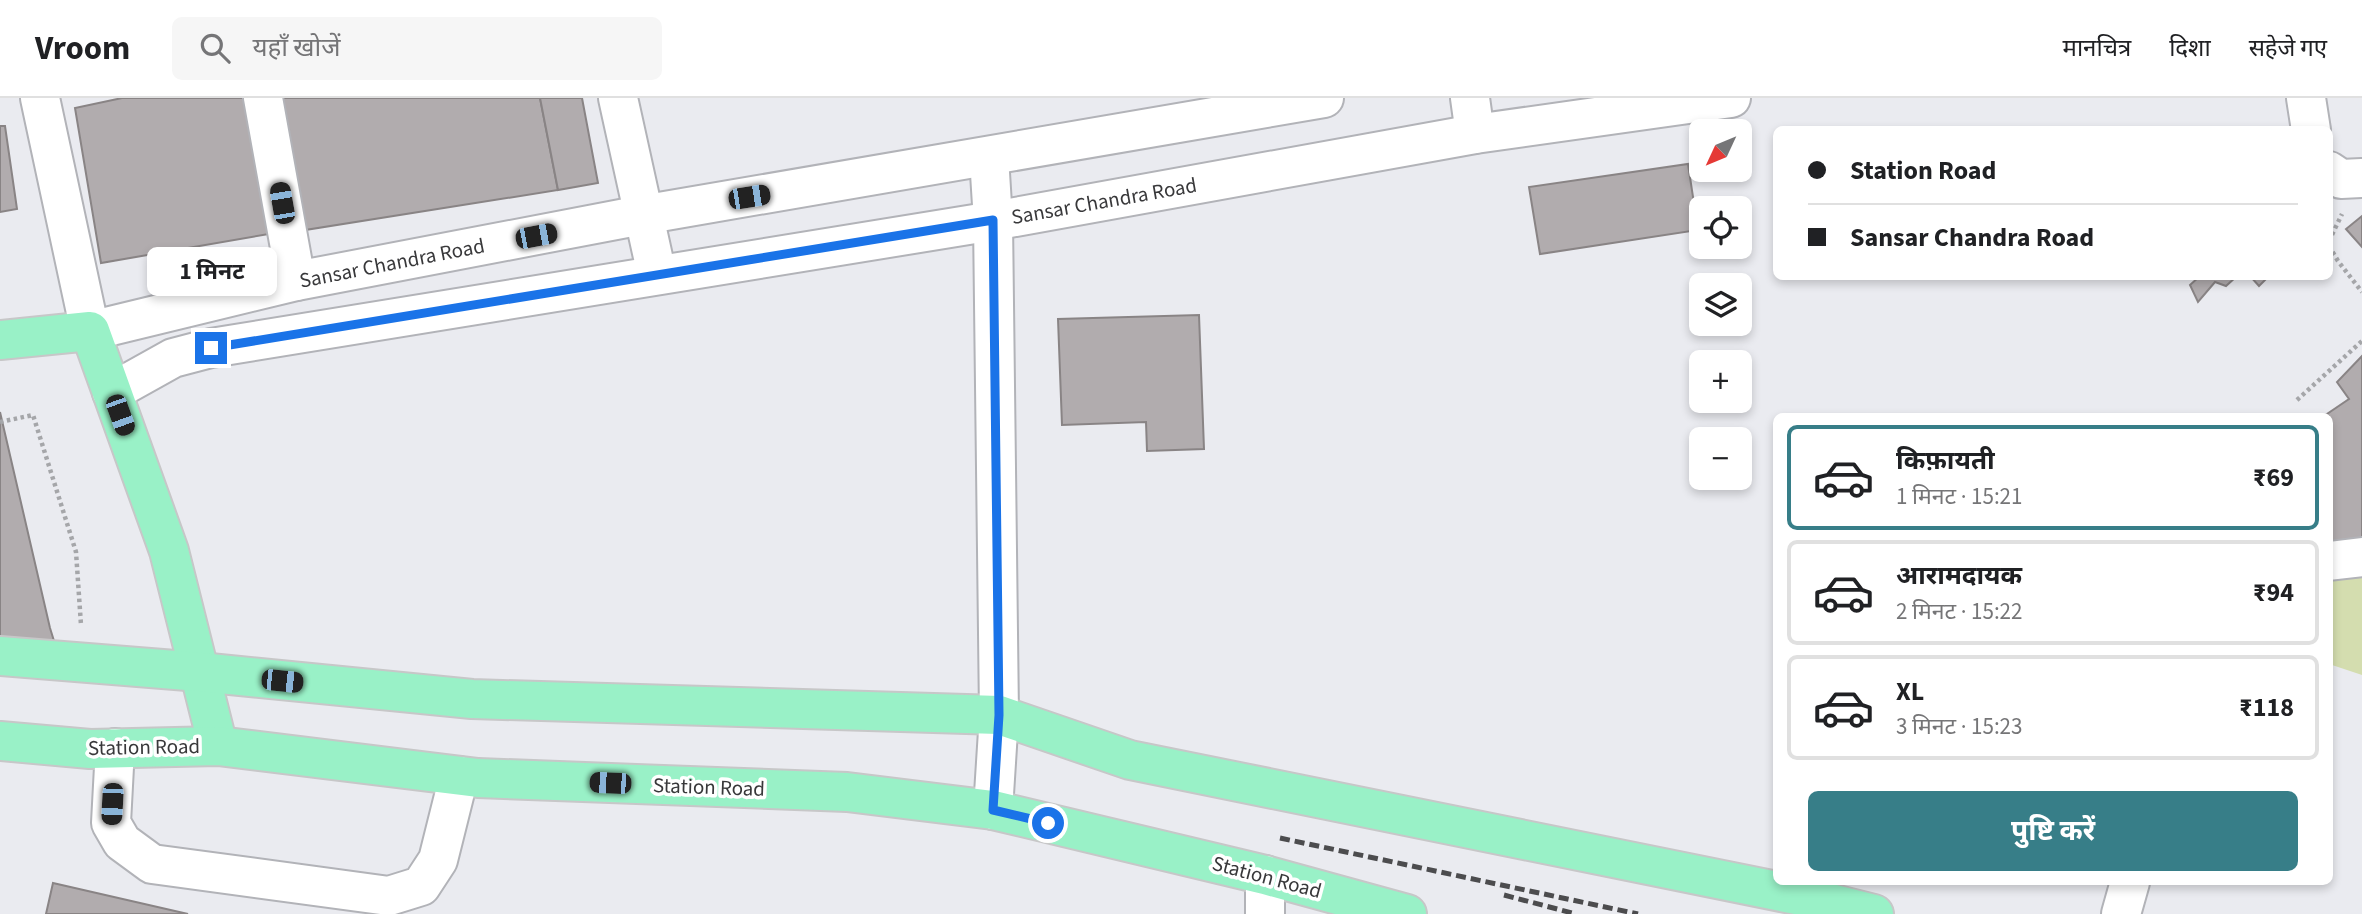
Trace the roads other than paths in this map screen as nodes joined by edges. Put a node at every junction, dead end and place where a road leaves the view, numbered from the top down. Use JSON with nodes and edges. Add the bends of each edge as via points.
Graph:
{"nodes":[{"id":1,"x":40,"y":98,"type":"edge"},
{"id":2,"x":263,"y":98,"type":"edge"},
{"id":3,"x":618,"y":98,"type":"edge"},
{"id":4,"x":1324,"y":98,"type":"edge"},
{"id":5,"x":1731,"y":98,"type":"edge"},
{"id":6,"x":2306,"y":98,"type":"edge"},
{"id":7,"x":1472,"y":116,"type":"edge"},
{"id":8,"x":2310,"y":126,"type":"edge"},
{"id":9,"x":989,"y":157,"type":"junction"},
{"id":10,"x":2333,"y":174,"type":"edge"},
{"id":11,"x":2362,"y":178,"type":"edge"},
{"id":12,"x":642,"y":215,"type":"junction"},
{"id":13,"x":993,"y":220,"type":"junction"},
{"id":14,"x":657,"y":275,"type":"junction"},
{"id":15,"x":296,"y":281,"type":"junction"},
{"id":16,"x":90,"y":331,"type":"junction"},
{"id":17,"x":0,"y":340,"type":"edge"},
{"id":18,"x":112,"y":392,"type":"junction"},
{"id":19,"x":2362,"y":556,"type":"edge"},
{"id":20,"x":2333,"y":560,"type":"edge"},
{"id":21,"x":0,"y":656,"type":"edge"},
{"id":22,"x":200,"y":672,"type":"junction"},
{"id":23,"x":999,"y":715,"type":"junction"},
{"id":24,"x":0,"y":741,"type":"edge"},
{"id":25,"x":218,"y":746,"type":"junction"},
{"id":26,"x":115,"y":748,"type":"junction"},
{"id":27,"x":459,"y":776,"type":"junction"},
{"id":28,"x":993,"y":810,"type":"junction"},
{"id":29,"x":1265,"y":875,"type":"junction"},
{"id":30,"x":2129,"y":885,"type":"edge"},
{"id":31,"x":1265,"y":914,"type":"edge"},
{"id":32,"x":1402,"y":914,"type":"edge"},
{"id":33,"x":1874,"y":914,"type":"edge"},
{"id":34,"x":2121,"y":914,"type":"edge"}],
"edges":[{"from":1,"to":16,"type":"street"},
{"from":2,"to":15,"type":"street"},
{"from":3,"to":12,"type":"street"},
{"from":4,"to":9,"type":"street","name":"Sansar Chandra Road"},
{"from":5,"to":7,"type":"street","name":"Sansar Chandra Road"},
{"from":6,"to":8,"type":"street"},
{"from":7,"to":13,"type":"street","name":"Sansar Chandra Road"},
{"from":9,"to":12,"type":"street","name":"Sansar Chandra Road"},
{"from":9,"to":13,"type":"street"},
{"from":10,"to":11,"type":"street","via":[[2341,179]]},
{"from":12,"to":14,"type":"street"},
{"from":12,"to":15,"type":"street","name":"Sansar Chandra Road"},
{"from":13,"to":14,"type":"street","name":"Sansar Chandra Road"},
{"from":13,"to":23,"type":"street"},
{"from":14,"to":18,"type":"street","name":"Sansar Chandra Road","via":[[211,348],[173,358]]},
{"from":15,"to":16,"type":"street","name":"Sansar Chandra Road"},
{"from":16,"to":17,"type":"main road","name":"Sansar Chandra Road"},
{"from":16,"to":18,"type":"main road"},
{"from":18,"to":22,"type":"main road","via":[[169,551]]},
{"from":19,"to":20,"type":"street"},
{"from":21,"to":22,"type":"main road"},
{"from":22,"to":23,"type":"main road","via":[[472,699]]},
{"from":22,"to":25,"type":"main road"},
{"from":23,"to":28,"type":"street"},
{"from":23,"to":33,"type":"main road","via":[[1130,760]]},
{"from":24,"to":26,"type":"main road","name":"Station Road"},
{"from":25,"to":26,"type":"main road","name":"Station Road"},
{"from":25,"to":27,"type":"main road","name":"Station Road"},
{"from":26,"to":27,"type":"street","via":[[111,822],[122,842],[152,864],[389,897],[421,886],[438,860]]},
{"from":27,"to":28,"type":"main road","name":"Station Road","via":[[847,792]]},
{"from":28,"to":29,"type":"main road","name":"Station Road"},
{"from":29,"to":31,"type":"street"},
{"from":29,"to":32,"type":"main road","name":"Station Road"},
{"from":30,"to":34,"type":"street"}]}
